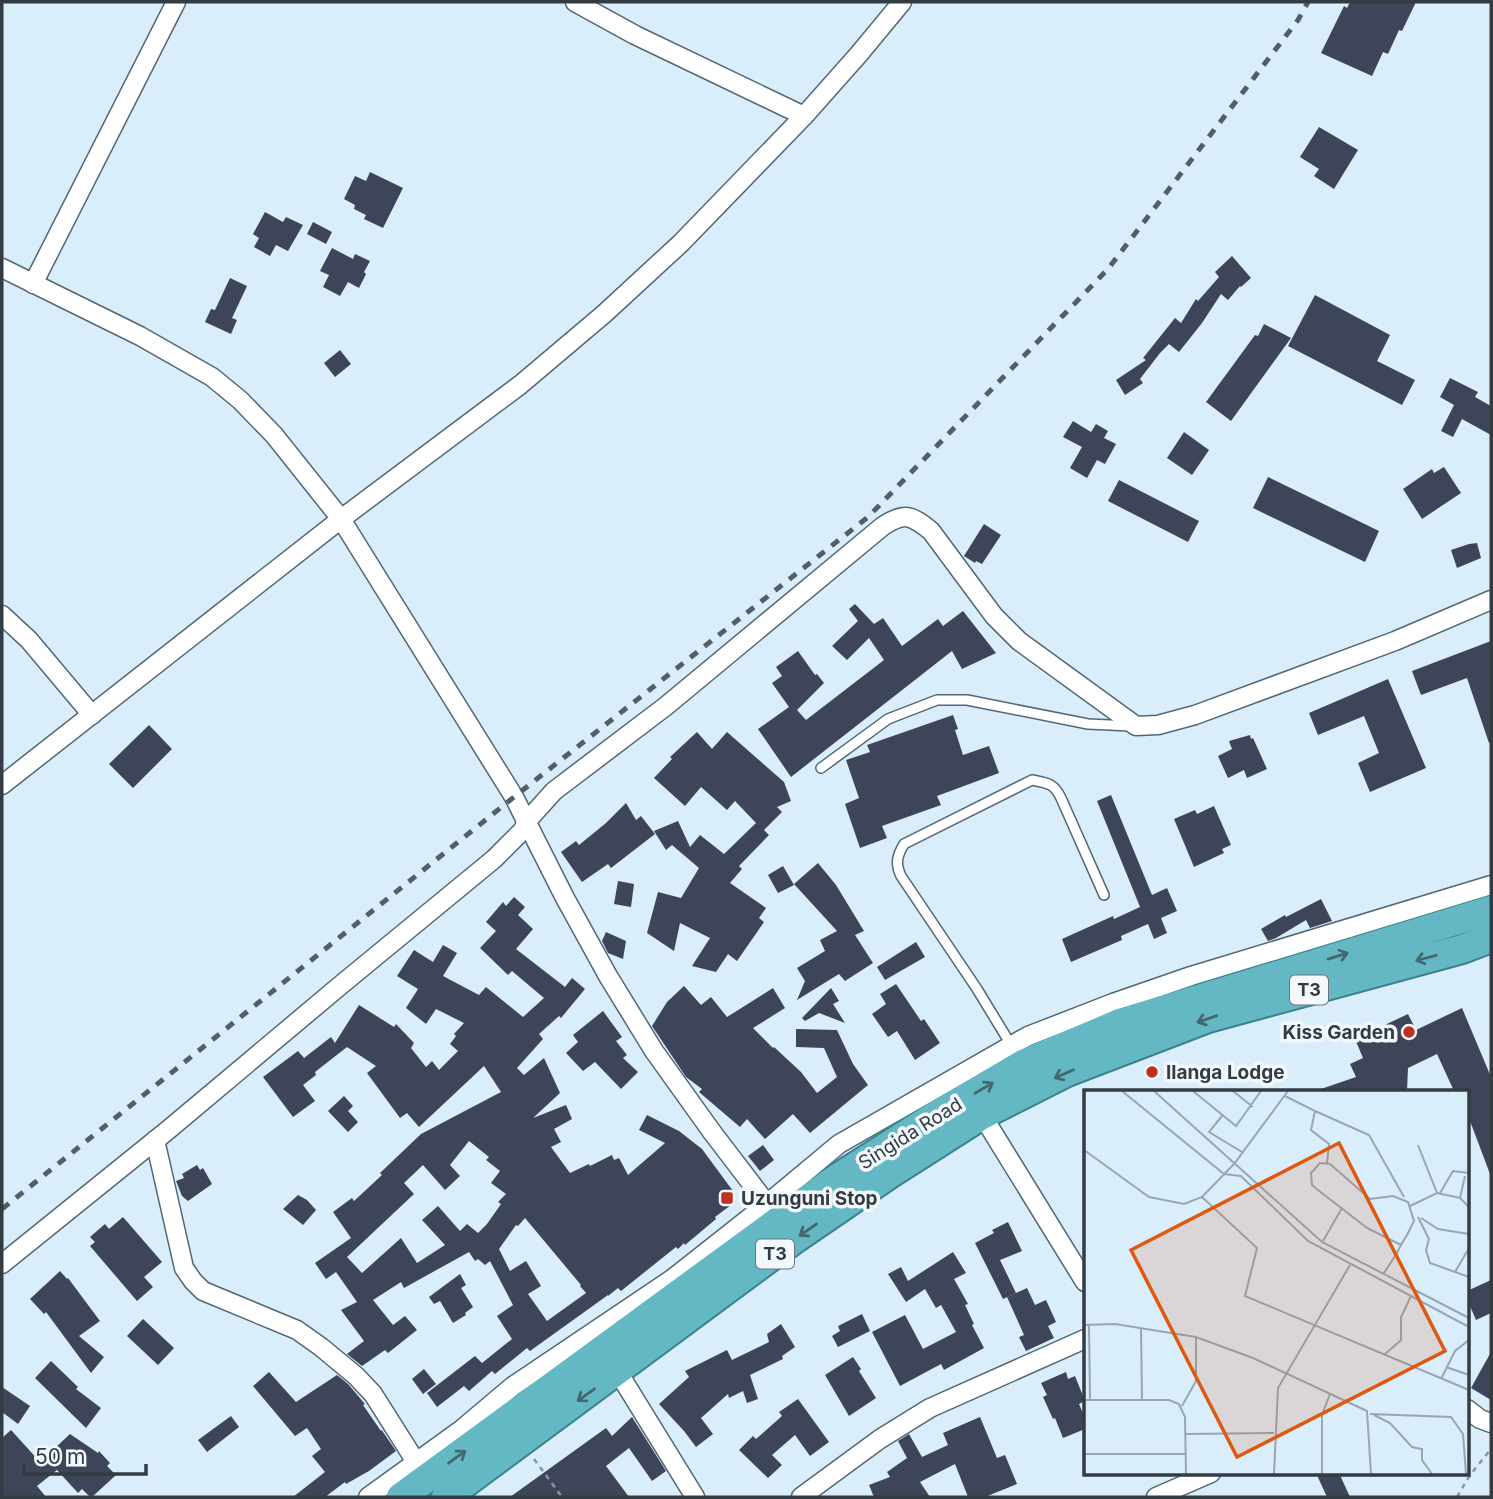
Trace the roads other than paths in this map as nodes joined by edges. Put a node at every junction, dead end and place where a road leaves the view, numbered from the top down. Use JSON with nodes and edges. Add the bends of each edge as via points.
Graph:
{"nodes":[{"id":1,"x":176,"y":2,"type":"edge"},
{"id":2,"x":575,"y":2,"type":"edge"},
{"id":3,"x":902,"y":2,"type":"edge"},
{"id":4,"x":804,"y":116,"type":"junction"},
{"id":5,"x":2,"y":268,"type":"edge"},
{"id":6,"x":33,"y":284,"type":"junction"},
{"id":7,"x":341,"y":519,"type":"junction"},
{"id":8,"x":1491,"y":600,"type":"edge"},
{"id":9,"x":2,"y":615,"type":"edge"},
{"id":10,"x":92,"y":715,"type":"junction"},
{"id":11,"x":1136,"y":726,"type":"junction"},
{"id":12,"x":821,"y":768,"type":"dead end"},
{"id":13,"x":2,"y":785,"type":"edge"},
{"id":14,"x":527,"y":821,"type":"junction"},
{"id":15,"x":1491,"y":885,"type":"edge"},
{"id":16,"x":1104,"y":895,"type":"dead end"},
{"id":17,"x":1491,"y":910,"type":"edge"},
{"id":18,"x":1491,"y":938,"type":"edge"},
{"id":19,"x":1017,"y":1055,"type":"junction"},
{"id":20,"x":982,"y":1115,"type":"junction"},
{"id":21,"x":155,"y":1140,"type":"junction"},
{"id":22,"x":767,"y":1204,"type":"junction"},
{"id":23,"x":2,"y":1265,"type":"edge"},
{"id":24,"x":1084,"y":1280,"type":"edge"},
{"id":25,"x":1084,"y":1339,"type":"edge"},
{"id":26,"x":618,"y":1372,"type":"junction"},
{"id":27,"x":1468,"y":1410,"type":"edge"},
{"id":28,"x":1491,"y":1423,"type":"edge"},
{"id":29,"x":416,"y":1462,"type":"junction"},
{"id":30,"x":1209,"y":1474,"type":"edge"},
{"id":31,"x":368,"y":1497,"type":"edge"},
{"id":32,"x":401,"y":1497,"type":"edge"},
{"id":33,"x":446,"y":1497,"type":"edge"},
{"id":34,"x":695,"y":1497,"type":"edge"},
{"id":35,"x":802,"y":1497,"type":"edge"},
{"id":36,"x":1156,"y":1497,"type":"edge"}],
"edges":[{"from":1,"to":6,"type":"street"},
{"from":2,"to":4,"type":"street"},
{"from":3,"to":4,"type":"street"},
{"from":4,"to":7,"type":"street","via":[[681,243],[604,314],[520,385]]},
{"from":5,"to":6,"type":"street"},
{"from":6,"to":7,"type":"street","via":[[212,377],[274,435]]},
{"from":7,"to":10,"type":"street"},
{"from":7,"to":14,"type":"street"},
{"from":8,"to":11,"type":"street","via":[[1195,715]]},
{"from":9,"to":10,"type":"street"},
{"from":10,"to":13,"type":"street"},
{"from":11,"to":12,"type":"lane","via":[[1088,724],[967,700],[937,700],[888,719]]},
{"from":11,"to":14,"type":"street","via":[[1019,641],[930,531],[907,516],[897,517],[554,791]]},
{"from":14,"to":21,"type":"street","via":[[494,859]]},
{"from":14,"to":22,"type":"street","via":[[565,898],[654,1051]]},
{"from":15,"to":19,"type":"street","via":[[1088,1013],[1028,1036]]},
{"from":16,"to":19,"type":"lane","via":[[1056,788],[1032,780],[904,844],[897,855],[901,876]]},
{"from":19,"to":17,"type":"highway","name":"Singida Road","number":"T3","one_way":true},
{"from":18,"to":20,"type":"highway","name":"Singida Road","number":"T3","one_way":true,"via":[[1208,1018],[1067,1072]]},
{"from":19,"to":22,"type":"street","via":[[839,1144]]},
{"from":32,"to":19,"type":"highway","name":"Singida Road","number":"T3","one_way":true,"via":[[833,1181],[938,1114]]},
{"from":20,"to":24,"type":"street"},
{"from":20,"to":26,"type":"highway","name":"Singida Road","number":"T3","one_way":true,"via":[[796,1238]]},
{"from":21,"to":23,"type":"street"},
{"from":21,"to":29,"type":"street","via":[[184,1268],[193,1281],[210,1295],[274,1320],[321,1347],[373,1394]]},
{"from":22,"to":29,"type":"street","via":[[672,1279],[513,1387]]},
{"from":25,"to":35,"type":"street","via":[[930,1408]]},
{"from":26,"to":33,"type":"highway","name":"Singida Road","number":"T3","one_way":true},
{"from":26,"to":34,"type":"street"},
{"from":27,"to":28,"type":"street"},
{"from":29,"to":31,"type":"street"},
{"from":30,"to":36,"type":"street"}]}
